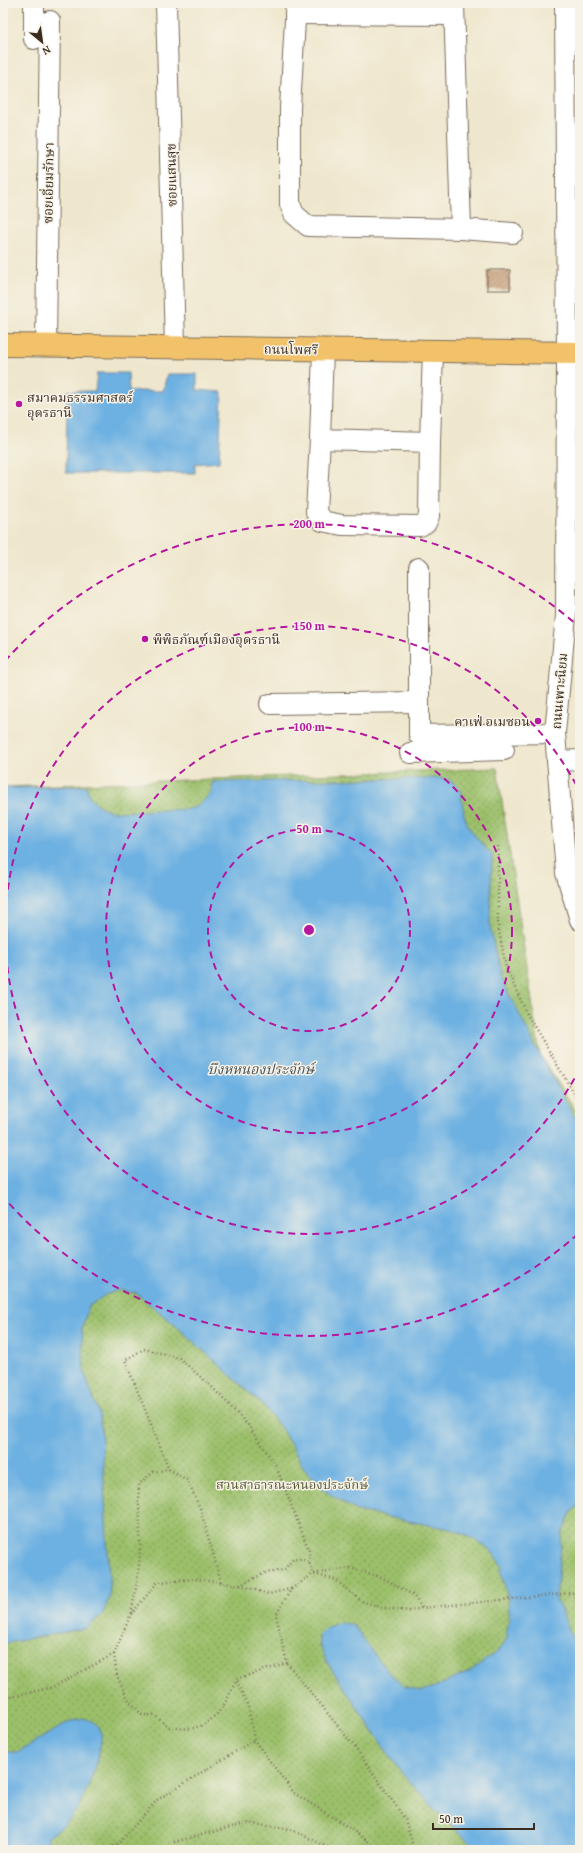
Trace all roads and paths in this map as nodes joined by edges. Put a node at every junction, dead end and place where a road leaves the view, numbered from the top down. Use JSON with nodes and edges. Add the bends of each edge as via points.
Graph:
{"nodes":[{"id":1,"x":34,"y":3,"type":"edge"},
{"id":2,"x":166,"y":3,"type":"edge"},
{"id":3,"x":565,"y":3,"type":"edge"},
{"id":4,"x":295,"y":9,"type":"edge"},
{"id":5,"x":454,"y":9,"type":"edge"},
{"id":6,"x":50,"y":21,"type":"dead end"},
{"id":7,"x":34,"y":39,"type":"dead end"},
{"id":8,"x":573,"y":67,"type":"edge"},
{"id":9,"x":573,"y":116,"type":"edge"},
{"id":10,"x":461,"y":228,"type":"junction"},
{"id":11,"x":513,"y":233,"type":"dead end"},
{"id":12,"x":3,"y":345,"type":"edge"},
{"id":13,"x":46,"y":346,"type":"junction"},
{"id":14,"x":176,"y":347,"type":"junction"},
{"id":15,"x":323,"y":349,"type":"junction"},
{"id":16,"x":433,"y":351,"type":"junction"},
{"id":17,"x":574,"y":353,"type":"edge"},
{"id":18,"x":573,"y":431,"type":"edge"},
{"id":19,"x":320,"y":439,"type":"junction"},
{"id":20,"x":430,"y":442,"type":"junction"},
{"id":21,"x":419,"y":568,"type":"dead end"},
{"id":22,"x":419,"y":702,"type":"junction"},
{"id":23,"x":270,"y":704,"type":"dead end"},
{"id":24,"x":555,"y":733,"type":"junction"},
{"id":25,"x":410,"y":753,"type":"dead end"},
{"id":26,"x":499,"y":756,"type":"dead end"},
{"id":27,"x":580,"y":760,"type":"edge"},
{"id":28,"x":557,"y":761,"type":"junction"},
{"id":29,"x":498,"y":846,"type":"dead end"},
{"id":30,"x":575,"y":886,"type":"edge"},
{"id":31,"x":580,"y":920,"type":"edge"},
{"id":32,"x":580,"y":1103,"type":"edge"},
{"id":33,"x":169,"y":1469,"type":"junction"},
{"id":34,"x":309,"y":1562,"type":"junction"},
{"id":35,"x":313,"y":1574,"type":"junction"},
{"id":36,"x":221,"y":1582,"type":"junction"},
{"id":37,"x":240,"y":1585,"type":"junction"},
{"id":38,"x":291,"y":1589,"type":"junction"},
{"id":39,"x":580,"y":1592,"type":"edge"},
{"id":40,"x":575,"y":1593,"type":"junction"},
{"id":41,"x":422,"y":1608,"type":"junction"},
{"id":42,"x":131,"y":1614,"type":"junction"},
{"id":43,"x":580,"y":1628,"type":"edge"},
{"id":44,"x":114,"y":1654,"type":"junction"},
{"id":45,"x":287,"y":1662,"type":"junction"},
{"id":46,"x":236,"y":1679,"type":"junction"},
{"id":47,"x":3,"y":1699,"type":"edge"},
{"id":48,"x":254,"y":1740,"type":"junction"},
{"id":49,"x":174,"y":1842,"type":"dead end"},
{"id":50,"x":106,"y":1850,"type":"edge"},
{"id":51,"x":334,"y":1850,"type":"edge"},
{"id":52,"x":380,"y":1850,"type":"edge"},
{"id":53,"x":414,"y":1850,"type":"edge"}],
"edges":[{"from":1,"to":7,"type":"street"},
{"from":2,"to":14,"type":"street","name":"ซอยแสนสุข"},
{"from":3,"to":8,"type":"street","name":"ถนนเพาะนิยม"},
{"from":4,"to":5,"type":"street"},
{"from":4,"to":10,"type":"street","via":[[290,108],[290,204],[294,214],[308,226]]},
{"from":5,"to":10,"type":"street"},
{"from":6,"to":13,"type":"street","name":"ซอยเอี่ยมรักษา"},
{"from":8,"to":9,"type":"street","name":"ถนนเพาะนิยม"},
{"from":9,"to":17,"type":"street","name":"ถนนเพาะนิยม"},
{"from":10,"to":11,"type":"street"},
{"from":12,"to":13,"type":"main road","name":"ถนนโพศรี"},
{"from":13,"to":14,"type":"main road","name":"ถนนโพศรี"},
{"from":14,"to":15,"type":"main road","name":"ถนนโพศรี"},
{"from":15,"to":16,"type":"main road","name":"ถนนโพศรี"},
{"from":15,"to":19,"type":"street"},
{"from":16,"to":17,"type":"main road","name":"ถนนโพศรี"},
{"from":16,"to":20,"type":"street"},
{"from":17,"to":18,"type":"street","name":"ถนนเพาะนิยม"},
{"from":18,"to":24,"type":"street","name":"ถนนเพาะนิยม","via":[[566,615]]},
{"from":19,"to":20,"type":"street"},
{"from":19,"to":20,"type":"street","via":[[316,512],[322,521],[342,525],[420,526],[426,523],[429,516]]},
{"from":21,"to":22,"type":"street"},
{"from":22,"to":23,"type":"street"},
{"from":22,"to":24,"type":"street","via":[[419,735]]},
{"from":24,"to":28,"type":"street","name":"ถนนเพาะนิยม"},
{"from":25,"to":26,"type":"street"},
{"from":27,"to":28,"type":"street"},
{"from":28,"to":30,"type":"street","name":"ถนนเพาะนิยม","via":[[566,873]]},
{"from":29,"to":32,"type":"path","via":[[498,926],[506,968],[528,1016]]},
{"from":30,"to":31,"type":"street","name":"ถนนเพาะนิยม"},
{"from":33,"to":34,"type":"path","via":[[125,1360],[144,1349],[179,1358],[212,1387],[248,1425],[276,1466],[310,1553]]},
{"from":33,"to":36,"type":"path","via":[[187,1480],[200,1508]]},
{"from":33,"to":42,"type":"path","via":[[153,1472],[139,1484],[140,1562]]},
{"from":34,"to":35,"type":"path"},
{"from":34,"to":37,"type":"path","via":[[293,1559],[279,1572],[265,1573]]},
{"from":35,"to":38,"type":"path"},
{"from":35,"to":41,"type":"path","via":[[336,1580],[361,1600],[384,1608],[409,1611]]},
{"from":35,"to":41,"type":"path","via":[[350,1568],[381,1577],[413,1595]]},
{"from":36,"to":37,"type":"path"},
{"from":36,"to":42,"type":"path","via":[[194,1579],[158,1582]]},
{"from":37,"to":38,"type":"path","via":[[268,1594]]},
{"from":38,"to":45,"type":"path","via":[[276,1615]]},
{"from":39,"to":40,"type":"path"},
{"from":40,"to":41,"type":"path"},
{"from":40,"to":43,"type":"path"},
{"from":42,"to":44,"type":"path"},
{"from":44,"to":46,"type":"path","via":[[116,1676],[128,1699],[142,1715],[154,1715],[169,1727],[197,1727],[211,1719],[226,1704]]},
{"from":44,"to":47,"type":"path","via":[[53,1687]]},
{"from":45,"to":46,"type":"path"},
{"from":45,"to":53,"type":"path","via":[[354,1746],[405,1819]]},
{"from":46,"to":48,"type":"path","via":[[249,1709]]},
{"from":48,"to":50,"type":"path","via":[[157,1800],[120,1842]]},
{"from":48,"to":52,"type":"path","via":[[294,1793]]},
{"from":49,"to":51,"type":"path","via":[[246,1822],[290,1829]]}]}
